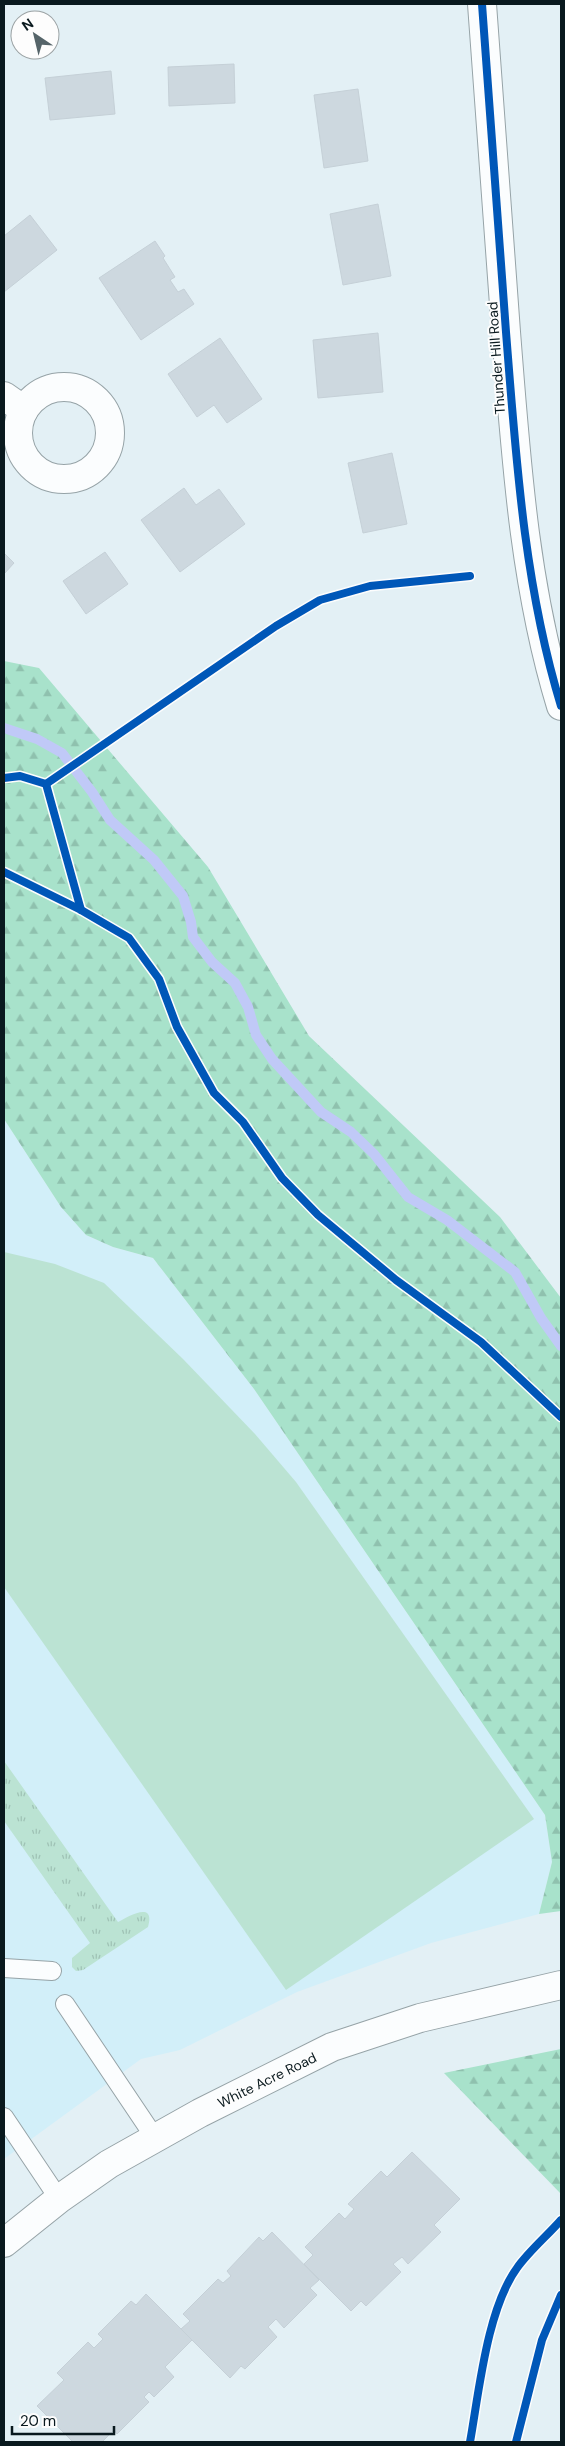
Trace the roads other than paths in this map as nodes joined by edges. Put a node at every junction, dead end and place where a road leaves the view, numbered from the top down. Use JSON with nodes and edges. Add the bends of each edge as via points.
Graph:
{"nodes":[{"id":1,"x":482,"y":4,"type":"edge"},
{"id":2,"x":561,"y":706,"type":"edge"},
{"id":3,"x":4,"y":1968,"type":"edge"},
{"id":4,"x":52,"y":1971,"type":"dead end"},
{"id":5,"x":561,"y":1985,"type":"edge"},
{"id":6,"x":65,"y":2004,"type":"dead end"},
{"id":7,"x":4,"y":2117,"type":"edge"},
{"id":8,"x":155,"y":2138,"type":"junction"},
{"id":9,"x":59,"y":2199,"type":"junction"},
{"id":10,"x":4,"y":2243,"type":"edge"}],
"edges":[{"from":1,"to":2,"type":"street","name":"Thunder Hill Road","via":[[523,523],[540,627]]},
{"from":3,"to":4,"type":"lane"},
{"from":5,"to":8,"type":"street","name":"White Acre Road","via":[[420,2018],[332,2047],[200,2112]]},
{"from":6,"to":8,"type":"lane"},
{"from":7,"to":9,"type":"lane"},
{"from":8,"to":9,"type":"street","name":"White Acre Road","via":[[109,2164]]},
{"from":9,"to":10,"type":"street","name":"White Acre Road"}]}
